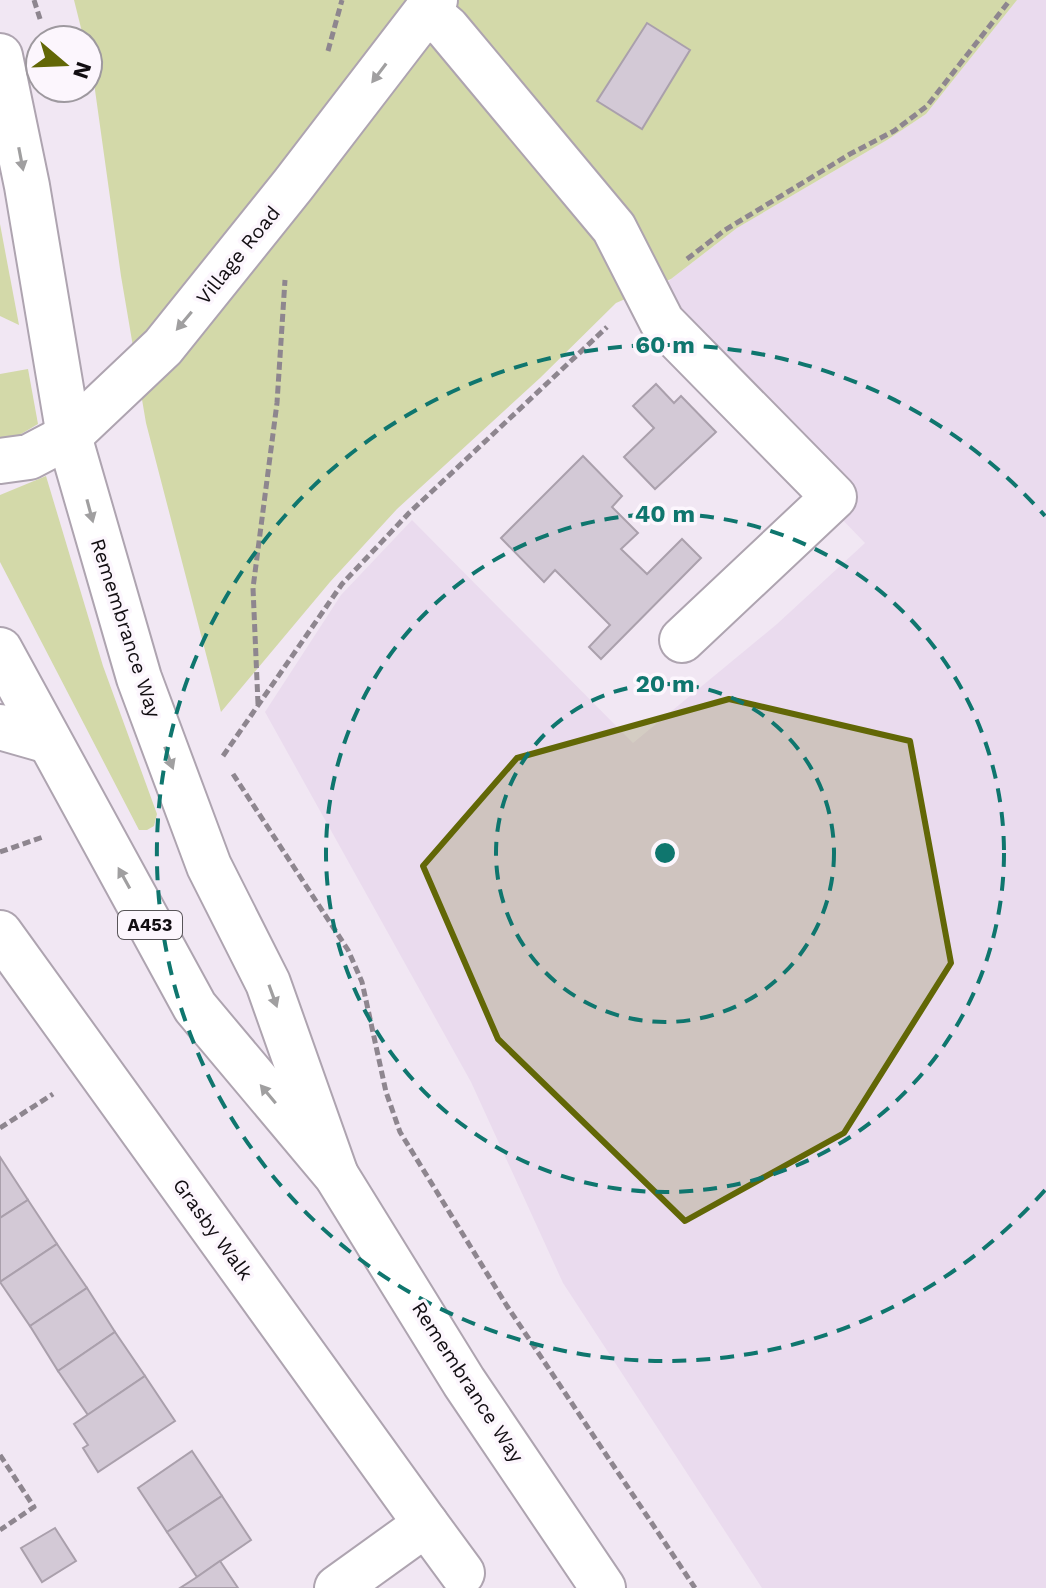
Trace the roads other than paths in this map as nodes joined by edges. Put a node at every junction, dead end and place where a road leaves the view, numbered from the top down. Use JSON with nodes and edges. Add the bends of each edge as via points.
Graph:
{"nodes":[{"id":1,"x":431,"y":6,"type":"edge"},
{"id":2,"x":0,"y":56,"type":"edge"},
{"id":3,"x":69,"y":436,"type":"junction"},
{"id":4,"x":0,"y":461,"type":"edge"},
{"id":5,"x":682,"y":640,"type":"dead end"},
{"id":6,"x":0,"y":650,"type":"edge"},
{"id":7,"x":0,"y":727,"type":"edge"},
{"id":8,"x":49,"y":741,"type":"junction"},
{"id":9,"x":0,"y":933,"type":"edge"},
{"id":10,"x":336,"y":1175,"type":"junction"},
{"id":11,"x":426,"y":1524,"type":"junction"},
{"id":12,"x":462,"y":1573,"type":"dead end"},
{"id":13,"x":337,"y":1588,"type":"edge"},
{"id":14,"x":603,"y":1588,"type":"edge"}],
"edges":[{"from":1,"to":3,"type":"main road","name":"Village Road","one_way":true,"via":[[171,337]]},
{"from":1,"to":5,"type":"main road","via":[[614,228],[662,322],[834,497]]},
{"from":2,"to":3,"type":"main road","name":"Remembrance Way","one_way":true},
{"from":3,"to":4,"type":"main road","name":"Village Road","via":[[29,457]]},
{"from":3,"to":10,"type":"main road","name":"Remembrance Way","one_way":true,"via":[[139,678],[209,866],[268,983]]},
{"from":6,"to":8,"type":"main road","name":"Remembrance Way","number":"A453"},
{"from":7,"to":8,"type":"main road"},
{"from":10,"to":8,"type":"main road","name":"Remembrance Way","number":"A453","one_way":true,"via":[[195,1007]]},
{"from":9,"to":11,"type":"main road","name":"Grasby Walk"},
{"from":10,"to":14,"type":"main road","name":"Remembrance Way","number":"A453","via":[[464,1382]]},
{"from":11,"to":12,"type":"main road","name":"Grasby Walk"},
{"from":11,"to":13,"type":"main road"}]}
